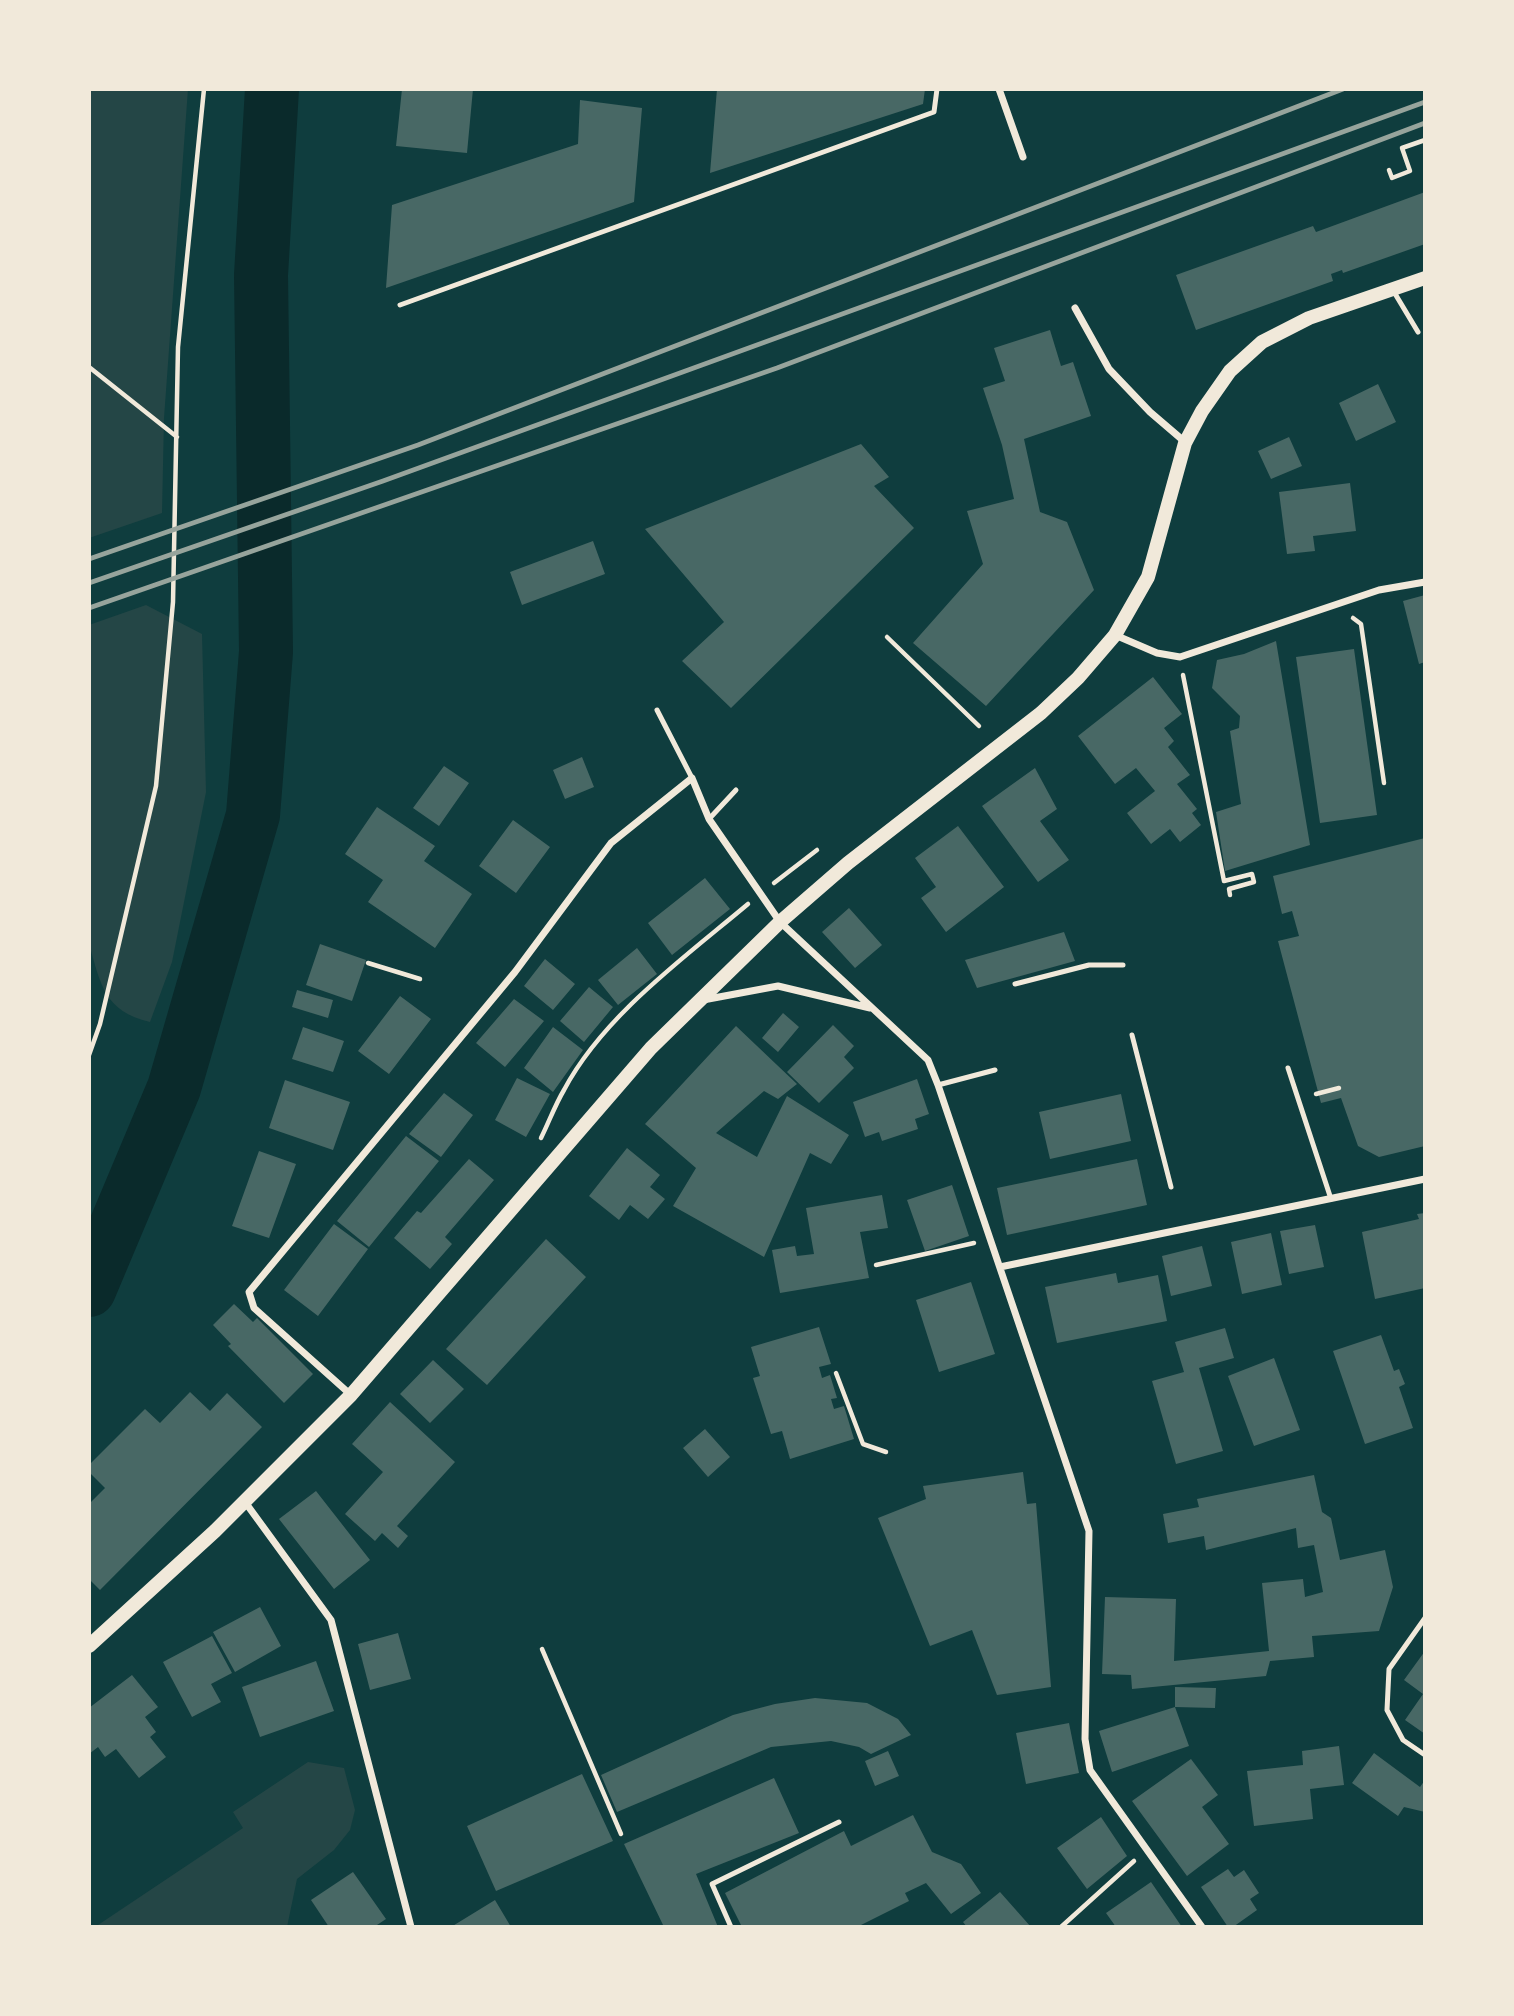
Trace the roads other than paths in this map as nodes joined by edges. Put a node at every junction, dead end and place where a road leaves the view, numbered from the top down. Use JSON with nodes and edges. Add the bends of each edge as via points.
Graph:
{"nodes":[{"id":1,"x":937,"y":89,"type":"edge"},
{"id":2,"x":999,"y":89,"type":"edge"},
{"id":3,"x":1023,"y":157,"type":"dead end"},
{"id":4,"x":1425,"y":278,"type":"edge"},
{"id":5,"x":1393,"y":289,"type":"junction"},
{"id":6,"x":400,"y":304,"type":"dead end"},
{"id":7,"x":1075,"y":309,"type":"dead end"},
{"id":8,"x":1418,"y":332,"type":"dead end"},
{"id":9,"x":1185,"y":443,"type":"junction"},
{"id":10,"x":1425,"y":582,"type":"edge"},
{"id":11,"x":1115,"y":635,"type":"junction"},
{"id":12,"x":657,"y":710,"type":"dead end"},
{"id":13,"x":692,"y":778,"type":"junction"},
{"id":14,"x":736,"y":790,"type":"dead end"},
{"id":15,"x":709,"y":819,"type":"junction"},
{"id":16,"x":779,"y":922,"type":"junction"},
{"id":17,"x":1124,"y":965,"type":"dead end"},
{"id":18,"x":1015,"y":984,"type":"dead end"},
{"id":19,"x":699,"y":1001,"type":"junction"},
{"id":20,"x":870,"y":1008,"type":"junction"},
{"id":21,"x":1132,"y":1035,"type":"dead end"},
{"id":22,"x":1288,"y":1068,"type":"dead end"},
{"id":23,"x":995,"y":1070,"type":"dead end"},
{"id":24,"x":938,"y":1085,"type":"junction"},
{"id":25,"x":1425,"y":1179,"type":"edge"},
{"id":26,"x":1171,"y":1187,"type":"dead end"},
{"id":27,"x":1331,"y":1199,"type":"junction"},
{"id":28,"x":1000,"y":1267,"type":"junction"},
{"id":29,"x":351,"y":1395,"type":"junction"},
{"id":30,"x":244,"y":1501,"type":"junction"},
{"id":31,"x":1425,"y":1618,"type":"edge"},
{"id":32,"x":89,"y":1646,"type":"edge"},
{"id":33,"x":1425,"y":1755,"type":"edge"},
{"id":34,"x":839,"y":1822,"type":"dead end"},
{"id":35,"x":411,"y":1927,"type":"edge"},
{"id":36,"x":731,"y":1927,"type":"edge"},
{"id":37,"x":1202,"y":1927,"type":"edge"}],
"edges":[{"from":1,"to":6,"type":"lane","via":[[934,112]]},
{"from":2,"to":3,"type":"street"},
{"from":4,"to":5,"type":"main road"},
{"from":5,"to":8,"type":"lane"},
{"from":5,"to":9,"type":"main road","via":[[1309,318],[1262,342],[1230,371]]},
{"from":7,"to":9,"type":"street","via":[[1109,369]]},
{"from":9,"to":11,"type":"main road","via":[[1148,577]]},
{"from":10,"to":11,"type":"street","via":[[1379,590],[1180,657],[1157,653]]},
{"from":11,"to":16,"type":"main road","via":[[1041,713]]},
{"from":12,"to":13,"type":"lane"},
{"from":13,"to":15,"type":"street"},
{"from":13,"to":29,"type":"street","via":[[611,844],[515,972],[249,1292],[254,1308]]},
{"from":14,"to":15,"type":"lane"},
{"from":15,"to":16,"type":"street"},
{"from":16,"to":19,"type":"main road"},
{"from":16,"to":20,"type":"street"},
{"from":17,"to":18,"type":"lane","via":[[1089,965]]},
{"from":19,"to":20,"type":"street","via":[[778,986]]},
{"from":19,"to":29,"type":"main road","via":[[651,1048]]},
{"from":20,"to":24,"type":"street","via":[[928,1060]]},
{"from":21,"to":26,"type":"lane"},
{"from":22,"to":27,"type":"lane"},
{"from":23,"to":24,"type":"lane"},
{"from":24,"to":28,"type":"street"},
{"from":25,"to":27,"type":"street"},
{"from":27,"to":28,"type":"street"},
{"from":28,"to":37,"type":"street","via":[[1089,1531],[1085,1739],[1090,1770]]},
{"from":29,"to":30,"type":"main road"},
{"from":30,"to":32,"type":"main road"},
{"from":30,"to":35,"type":"street","via":[[331,1620]]},
{"from":31,"to":33,"type":"lane","via":[[1389,1669],[1387,1710],[1403,1740]]},
{"from":34,"to":36,"type":"lane","via":[[712,1884]]}]}
